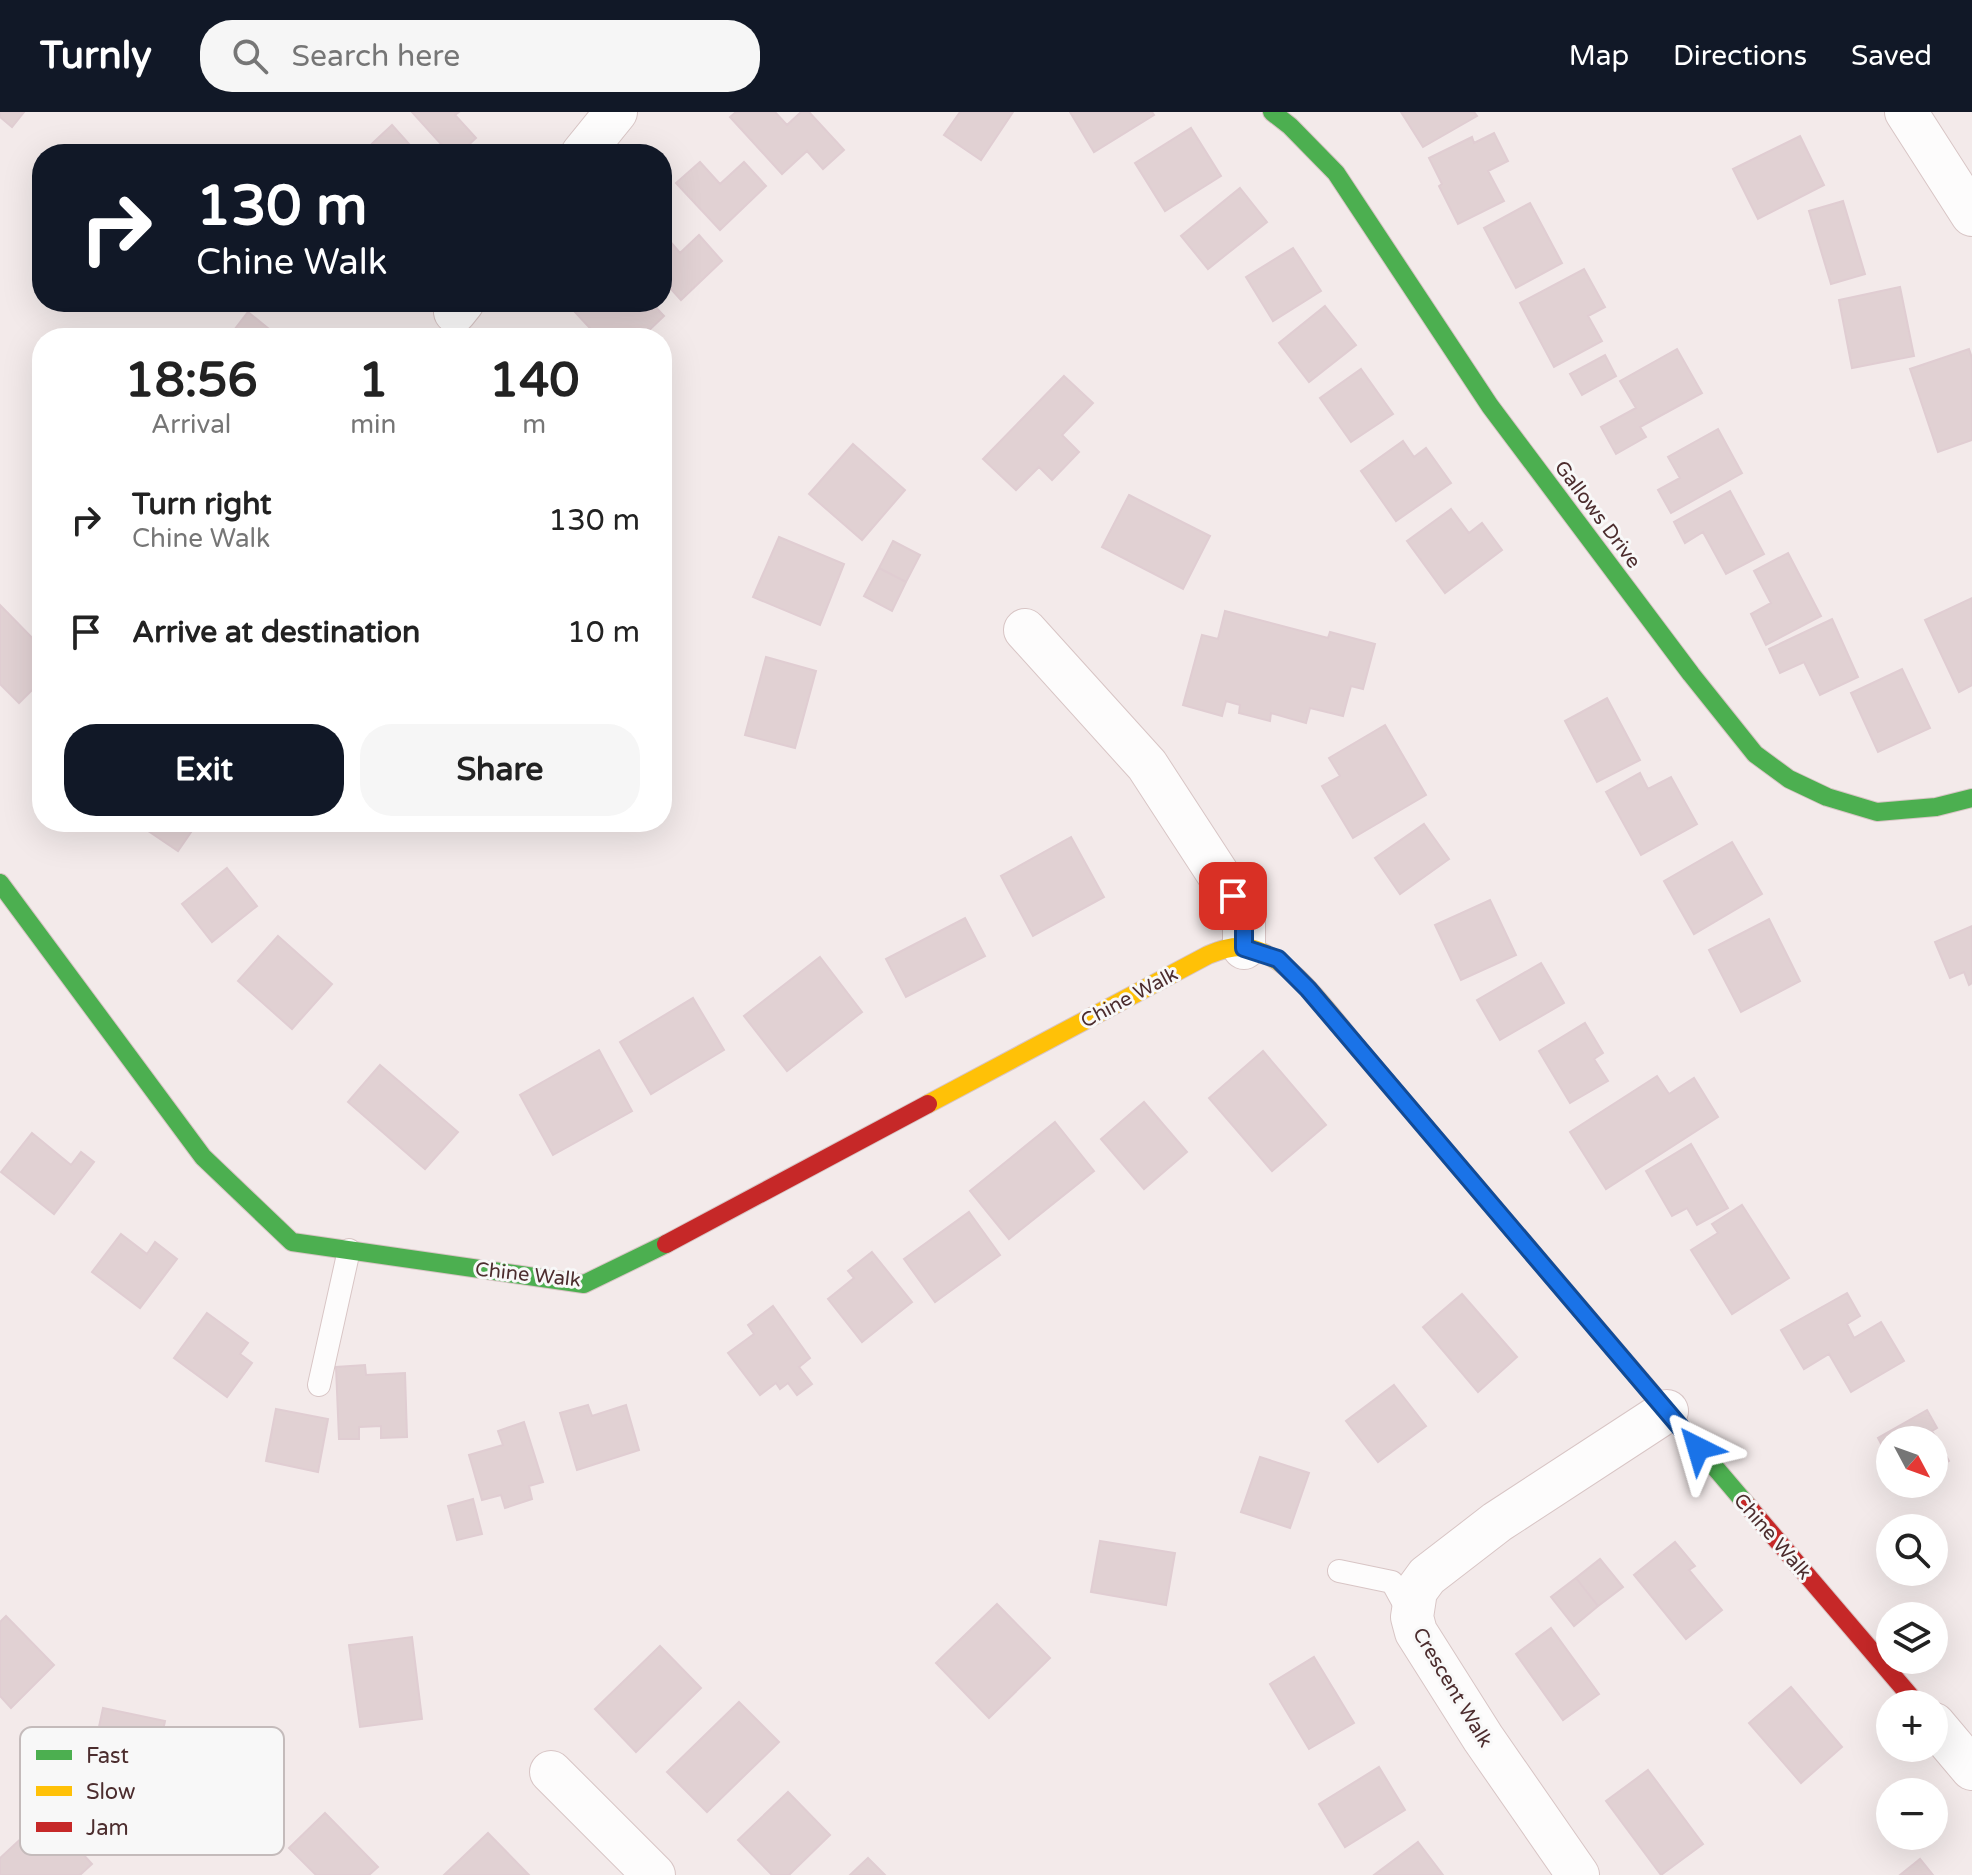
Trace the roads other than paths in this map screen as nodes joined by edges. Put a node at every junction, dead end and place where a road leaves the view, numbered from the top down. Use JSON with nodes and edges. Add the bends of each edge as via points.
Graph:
{"nodes":[{"id":1,"x":616,"y":112,"type":"edge"},
{"id":2,"x":1272,"y":112,"type":"edge"},
{"id":3,"x":1906,"y":112,"type":"edge"},
{"id":4,"x":590,"y":144,"type":"edge"},
{"id":5,"x":1972,"y":215,"type":"edge"},
{"id":6,"x":1025,"y":630,"type":"dead end"},
{"id":7,"x":1972,"y":798,"type":"edge"},
{"id":8,"x":0,"y":883,"type":"edge"},
{"id":9,"x":1244,"y":948,"type":"junction"},
{"id":10,"x":349,"y":1250,"type":"junction"},
{"id":11,"x":319,"y":1385,"type":"dead end"},
{"id":12,"x":1667,"y":1411,"type":"junction"},
{"id":13,"x":1339,"y":1571,"type":"dead end"},
{"id":14,"x":1412,"y":1617,"type":"junction"},
{"id":15,"x":1905,"y":1690,"type":"edge"},
{"id":16,"x":1948,"y":1741,"type":"edge"},
{"id":17,"x":1972,"y":1769,"type":"edge"},
{"id":18,"x":551,"y":1772,"type":"dead end"},
{"id":19,"x":654,"y":1875,"type":"edge"},
{"id":20,"x":1578,"y":1875,"type":"edge"}],
"edges":[{"from":1,"to":4,"type":"street"},
{"from":2,"to":7,"type":"street","name":"Gallows Drive","via":[[1336,173],[1490,406],[1755,754],[1789,779],[1877,812]]},
{"from":3,"to":5,"type":"street"},
{"from":6,"to":9,"type":"street","via":[[1147,765],[1244,914]]},
{"from":8,"to":10,"type":"street","name":"Chine Walk","via":[[203,1157],[292,1242]]},
{"from":9,"to":10,"type":"street","name":"Chine Walk","via":[[1208,955],[584,1284]]},
{"from":9,"to":12,"type":"street","name":"Chine Walk","via":[[1278,959],[1308,989]]},
{"from":10,"to":11,"type":"lane"},
{"from":12,"to":14,"type":"street","name":"Crescent Walk","via":[[1497,1522],[1427,1576],[1416,1591]]},
{"from":12,"to":15,"type":"street","name":"Chine Walk"},
{"from":13,"to":14,"type":"lane","via":[[1392,1582]]},
{"from":14,"to":20,"type":"street","name":"Crescent Walk","via":[[1416,1632],[1483,1738]]},
{"from":16,"to":17,"type":"street"},
{"from":18,"to":19,"type":"street"}]}
